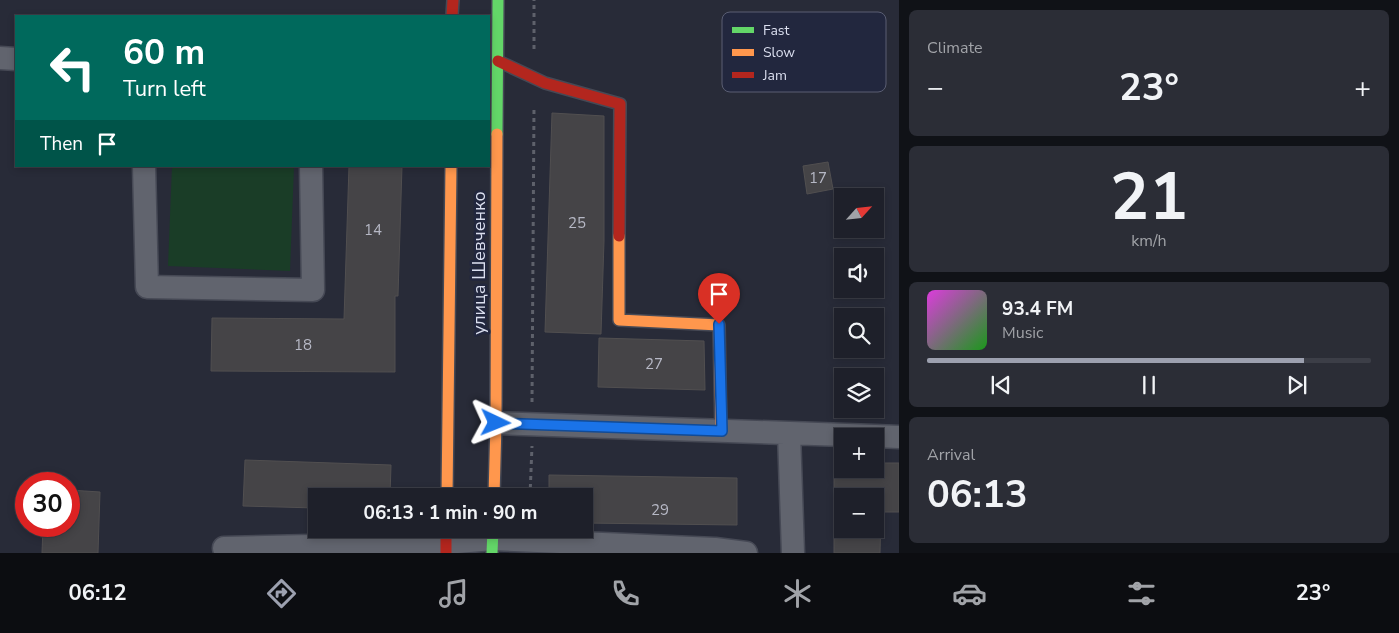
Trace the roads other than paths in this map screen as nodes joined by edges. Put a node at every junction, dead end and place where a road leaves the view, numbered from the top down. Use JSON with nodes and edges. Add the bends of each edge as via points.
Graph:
{"nodes":[{"id":1,"x":453,"y":0,"type":"edge"},
{"id":2,"x":498,"y":0,"type":"edge"},
{"id":3,"x":452,"y":15,"type":"edge"},
{"id":4,"x":0,"y":58,"type":"edge"},
{"id":5,"x":15,"y":59,"type":"edge"},
{"id":6,"x":498,"y":61,"type":"junction"},
{"id":7,"x":144,"y":167,"type":"edge"},
{"id":8,"x":311,"y":167,"type":"edge"},
{"id":9,"x":451,"y":167,"type":"edge"},
{"id":10,"x":496,"y":423,"type":"junction"},
{"id":11,"x":722,"y":431,"type":"junction"},
{"id":12,"x":790,"y":433,"type":"junction"},
{"id":13,"x":834,"y":435,"type":"edge"},
{"id":14,"x":884,"y":436,"type":"edge"},
{"id":15,"x":899,"y":437,"type":"edge"},
{"id":16,"x":447,"y":488,"type":"edge"},
{"id":17,"x":494,"y":488,"type":"edge"},
{"id":18,"x":493,"y":540,"type":"edge"},
{"id":19,"x":446,"y":541,"type":"edge"},
{"id":20,"x":224,"y":548,"type":"dead end"},
{"id":21,"x":330,"y":549,"type":"edge"},
{"id":22,"x":610,"y":549,"type":"edge"},
{"id":23,"x":715,"y":551,"type":"edge"},
{"id":24,"x":746,"y":553,"type":"edge"},
{"id":25,"x":793,"y":553,"type":"edge"}],
"edges":[{"from":1,"to":3,"type":"main road"},
{"from":2,"to":6,"type":"main road","name":"улица Шевченко"},
{"from":4,"to":5,"type":"street"},
{"from":6,"to":10,"type":"main road","name":"улица Шевченко"},
{"from":6,"to":11,"type":"main road","via":[[546,83],[620,104],[619,320],[719,324]]},
{"from":7,"to":8,"type":"street","via":[[147,287],[312,290]]},
{"from":9,"to":16,"type":"main road","name":"улица Шевченко"},
{"from":10,"to":11,"type":"street"},
{"from":10,"to":17,"type":"main road","name":"улица Шевченко"},
{"from":11,"to":12,"type":"street"},
{"from":12,"to":13,"type":"street"},
{"from":12,"to":25,"type":"street"},
{"from":14,"to":15,"type":"street"},
{"from":18,"to":19,"type":"street"},
{"from":18,"to":22,"type":"street"},
{"from":19,"to":21,"type":"street"},
{"from":20,"to":21,"type":"street"},
{"from":22,"to":23,"type":"street"},
{"from":23,"to":24,"type":"street"}]}
